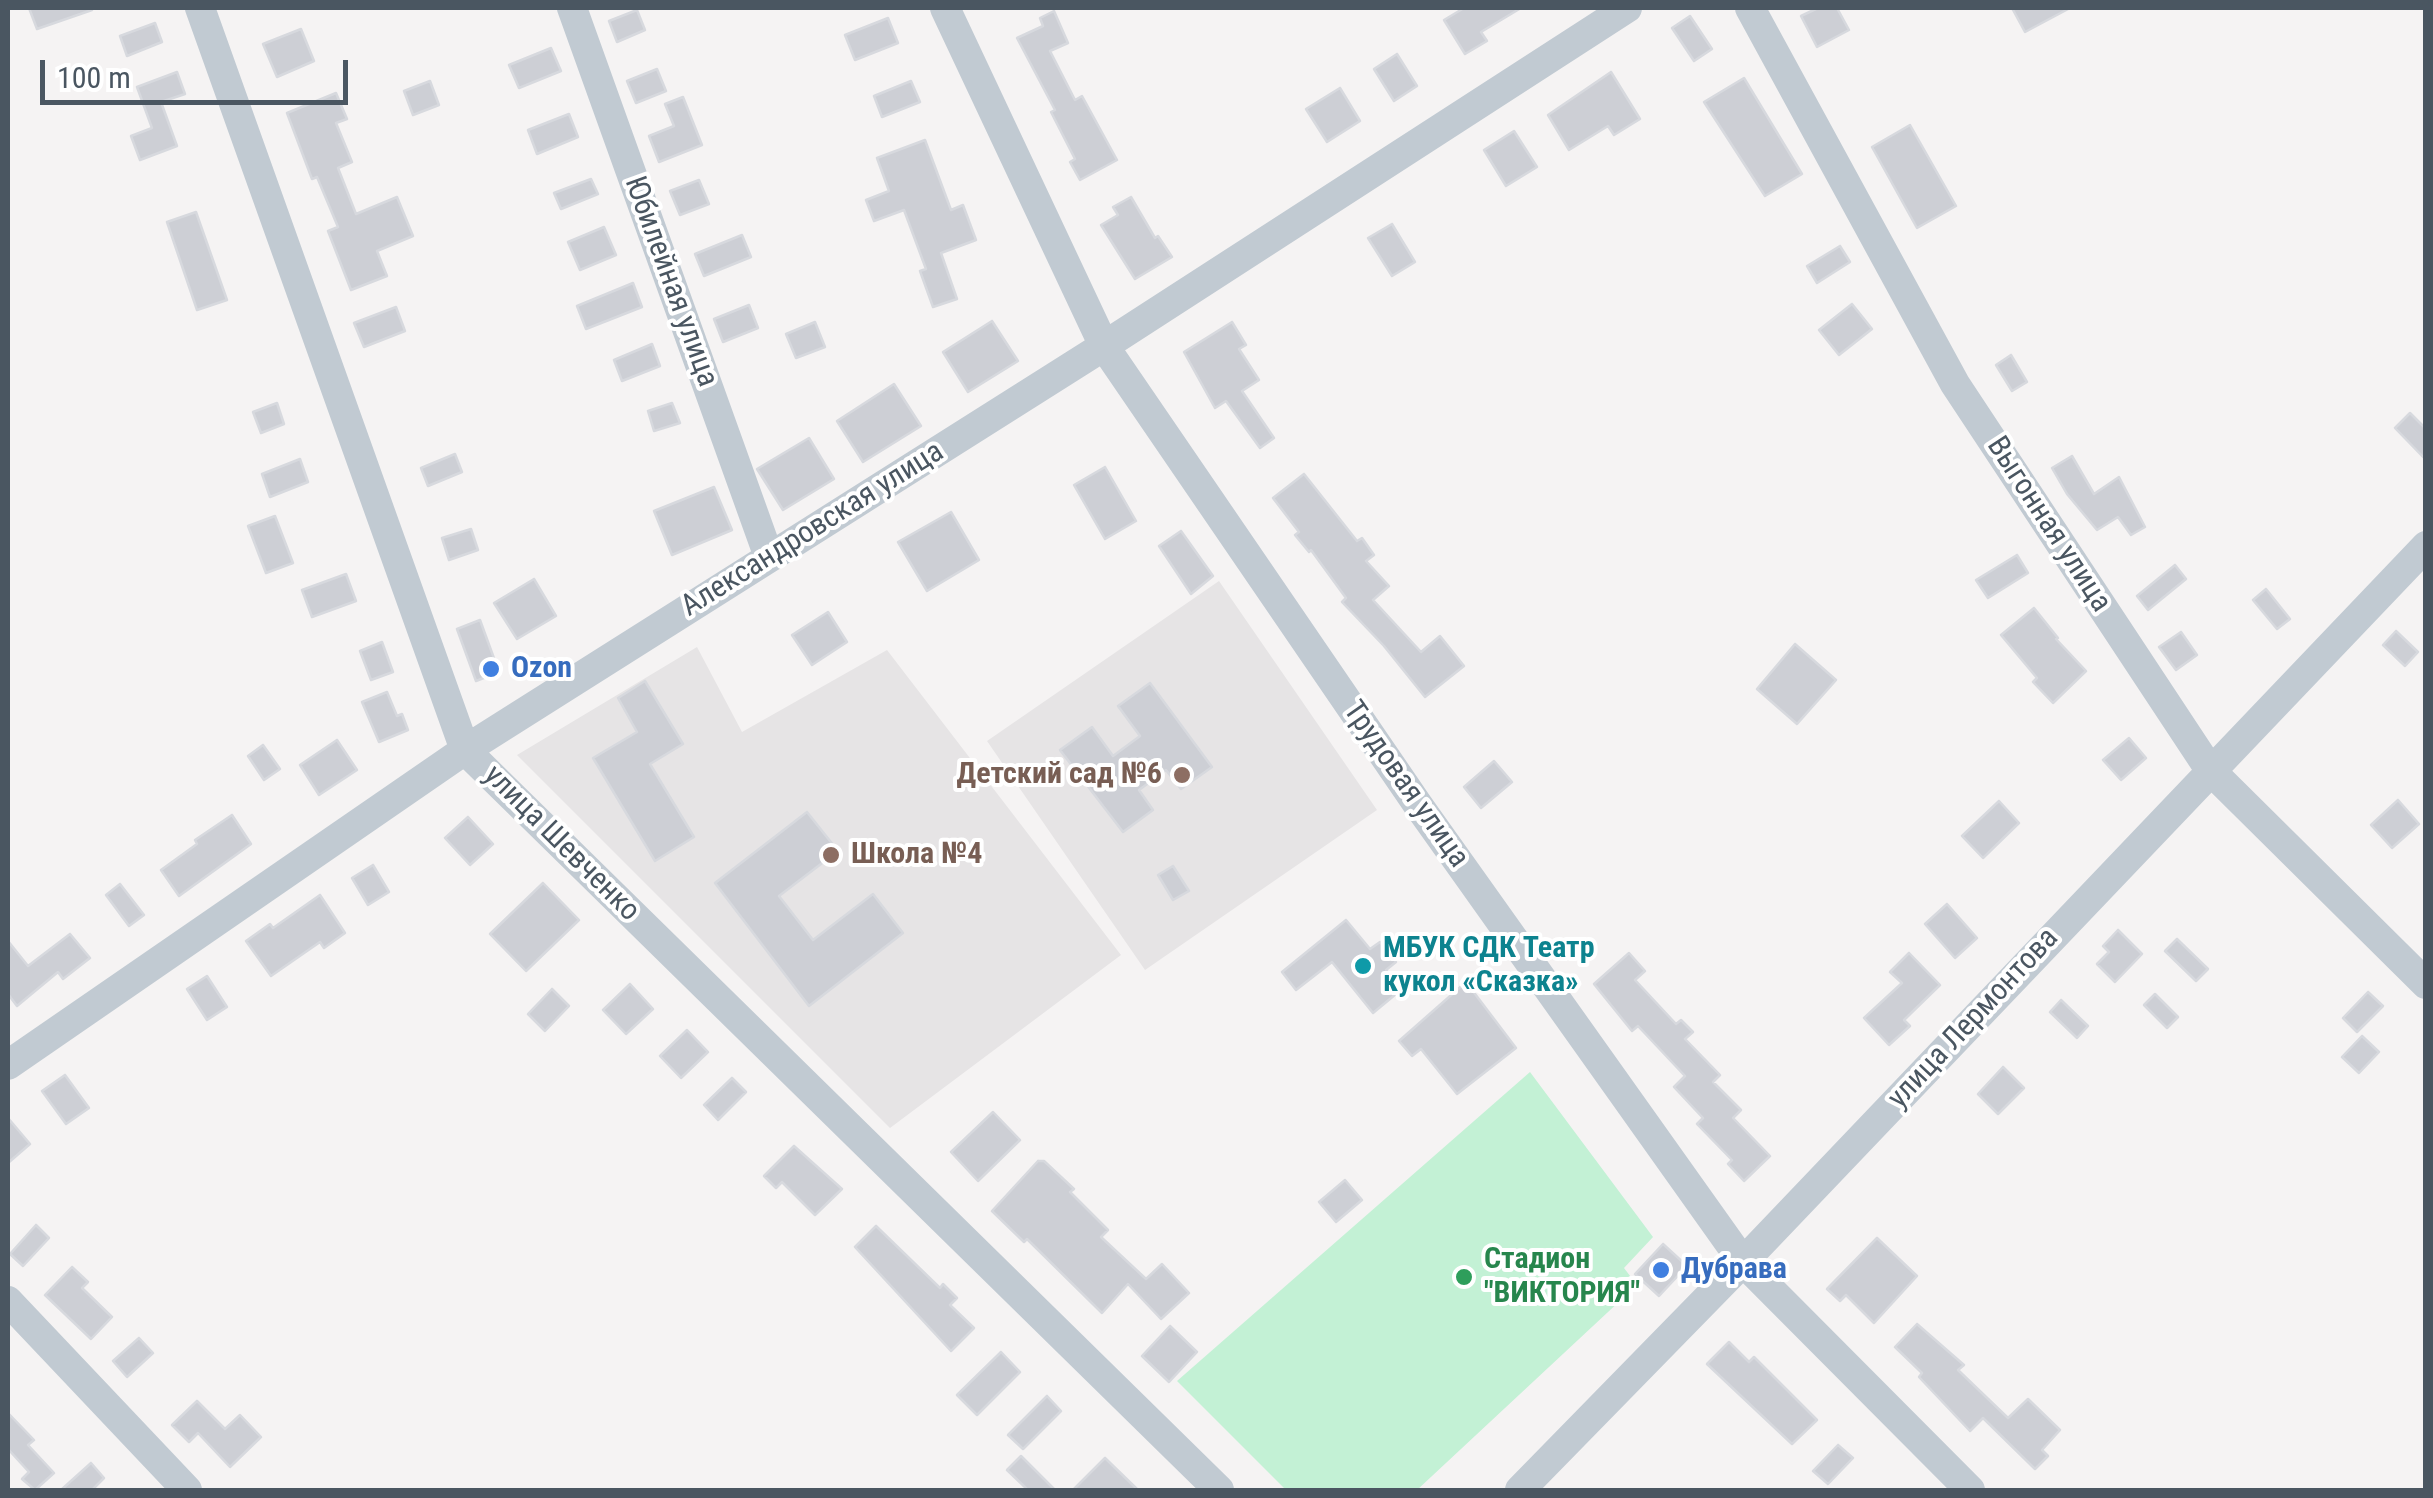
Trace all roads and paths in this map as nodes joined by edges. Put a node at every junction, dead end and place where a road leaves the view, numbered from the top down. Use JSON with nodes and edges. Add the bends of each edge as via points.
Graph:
{"nodes":[{"id":1,"x":200,"y":8,"type":"edge"},
{"id":2,"x":572,"y":8,"type":"edge"},
{"id":3,"x":945,"y":8,"type":"edge"},
{"id":4,"x":1626,"y":8,"type":"edge"},
{"id":5,"x":1750,"y":8,"type":"edge"},
{"id":6,"x":1104,"y":346,"type":"junction"},
{"id":7,"x":2426,"y":546,"type":"edge"},
{"id":8,"x":769,"y":557,"type":"junction"},
{"id":9,"x":466,"y":750,"type":"junction"},
{"id":10,"x":2210,"y":770,"type":"junction"},
{"id":11,"x":2426,"y":984,"type":"edge"},
{"id":12,"x":8,"y":1065,"type":"edge"},
{"id":13,"x":1742,"y":1262,"type":"junction"},
{"id":14,"x":8,"y":1301,"type":"edge"},
{"id":15,"x":187,"y":1490,"type":"edge"},
{"id":16,"x":1219,"y":1490,"type":"edge"},
{"id":17,"x":1520,"y":1490,"type":"edge"},
{"id":18,"x":1970,"y":1490,"type":"edge"}],
"edges":[{"from":1,"to":9,"type":"street","name":"улица Шевченко"},
{"from":2,"to":8,"type":"street","name":"Юбилейная улица"},
{"from":3,"to":6,"type":"street","name":"Трудовая улица"},
{"from":4,"to":6,"type":"street","name":"Александровская улица"},
{"from":5,"to":10,"type":"street","name":"Выгонная улица","via":[[1955,384]]},
{"from":6,"to":8,"type":"street","name":"Александровская улица"},
{"from":6,"to":13,"type":"street","name":"Трудовая улица"},
{"from":7,"to":10,"type":"street","name":"улица Лермонтова"},
{"from":8,"to":9,"type":"street","name":"Александровская улица"},
{"from":9,"to":12,"type":"street","name":"Александровская улица"},
{"from":9,"to":16,"type":"street","name":"улица Шевченко"},
{"from":10,"to":11,"type":"street","name":"Выгонная улица"},
{"from":10,"to":13,"type":"street","name":"улица Лермонтова"},
{"from":13,"to":17,"type":"street","name":"улица Лермонтова"},
{"from":13,"to":18,"type":"street","name":"Трудовая улица"},
{"from":14,"to":15,"type":"street"}]}
